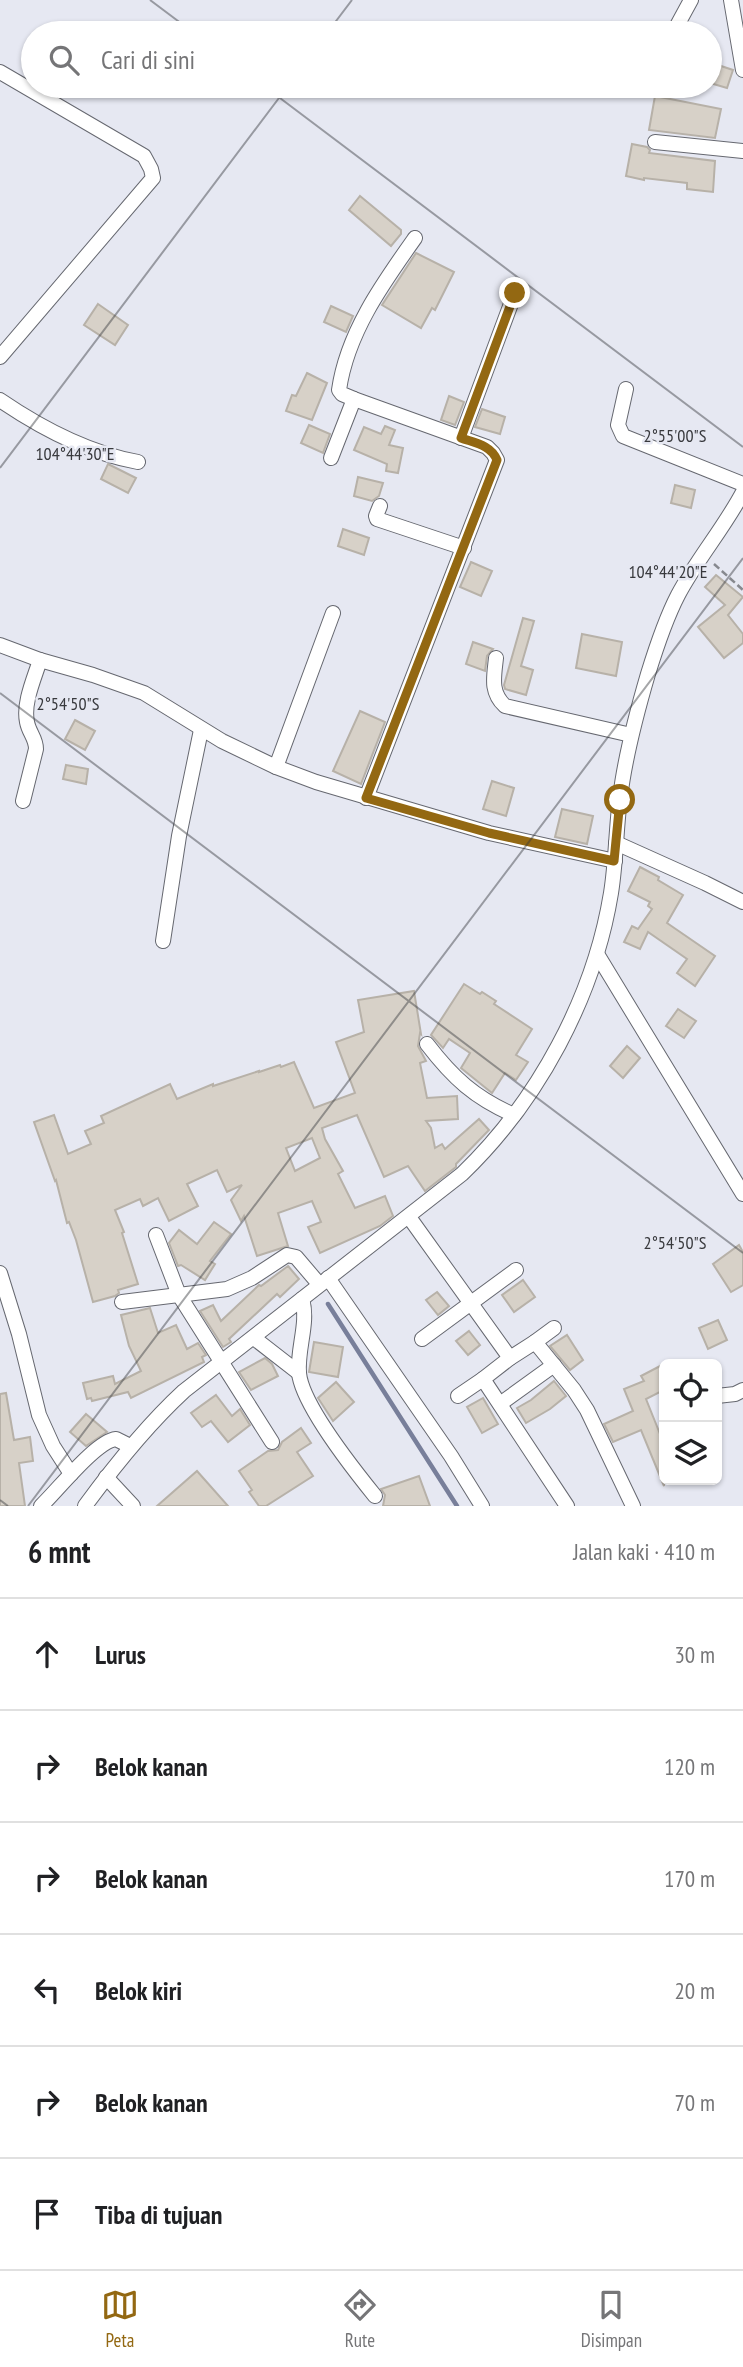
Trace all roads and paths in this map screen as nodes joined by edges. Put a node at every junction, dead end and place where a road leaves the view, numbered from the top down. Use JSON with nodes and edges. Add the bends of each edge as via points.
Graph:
{"nodes":[{"id":1,"x":691,"y":0,"type":"edge"},
{"id":2,"x":731,"y":0,"type":"edge"},
{"id":3,"x":680,"y":21,"type":"edge"},
{"id":4,"x":743,"y":70,"type":"edge"},
{"id":5,"x":1,"y":75,"type":"edge"},
{"id":6,"x":21,"y":86,"type":"edge"},
{"id":7,"x":42,"y":98,"type":"edge"},
{"id":8,"x":655,"y":142,"type":"dead end"},
{"id":9,"x":743,"y":151,"type":"edge"},
{"id":10,"x":415,"y":238,"type":"dead end"},
{"id":11,"x":515,"y":293,"type":"dead end"},
{"id":12,"x":0,"y":357,"type":"edge"},
{"id":13,"x":626,"y":388,"type":"dead end"},
{"id":14,"x":354,"y":399,"type":"junction"},
{"id":15,"x":0,"y":400,"type":"edge"},
{"id":16,"x":461,"y":438,"type":"junction"},
{"id":17,"x":331,"y":458,"type":"dead end"},
{"id":18,"x":138,"y":462,"type":"dead end"},
{"id":19,"x":743,"y":484,"type":"edge"},
{"id":20,"x":743,"y":492,"type":"edge"},
{"id":21,"x":380,"y":506,"type":"dead end"},
{"id":22,"x":464,"y":548,"type":"junction"},
{"id":23,"x":704,"y":554,"type":"junction"},
{"id":24,"x":743,"y":590,"type":"edge"},
{"id":25,"x":333,"y":613,"type":"dead end"},
{"id":26,"x":0,"y":645,"type":"edge"},
{"id":27,"x":496,"y":658,"type":"dead end"},
{"id":28,"x":40,"y":660,"type":"junction"},
{"id":29,"x":201,"y":730,"type":"junction"},
{"id":30,"x":632,"y":735,"type":"junction"},
{"id":31,"x":276,"y":767,"type":"junction"},
{"id":32,"x":366,"y":798,"type":"junction"},
{"id":33,"x":23,"y":801,"type":"dead end"},
{"id":34,"x":616,"y":843,"type":"junction"},
{"id":35,"x":614,"y":861,"type":"junction"},
{"id":36,"x":743,"y":902,"type":"edge"},
{"id":37,"x":163,"y":941,"type":"dead end"},
{"id":38,"x":597,"y":954,"type":"junction"},
{"id":39,"x":427,"y":1044,"type":"dead end"},
{"id":40,"x":514,"y":1115,"type":"junction"},
{"id":41,"x":743,"y":1194,"type":"edge"},
{"id":42,"x":409,"y":1217,"type":"junction"},
{"id":43,"x":156,"y":1235,"type":"dead end"},
{"id":44,"x":516,"y":1270,"type":"dead end"},
{"id":45,"x":0,"y":1273,"type":"edge"},
{"id":46,"x":324,"y":1281,"type":"junction"},
{"id":47,"x":179,"y":1295,"type":"junction"},
{"id":48,"x":302,"y":1298,"type":"junction"},
{"id":49,"x":122,"y":1301,"type":"dead end"},
{"id":50,"x":471,"y":1303,"type":"junction"},
{"id":51,"x":554,"y":1328,"type":"dead end"},
{"id":52,"x":254,"y":1338,"type":"junction"},
{"id":53,"x":422,"y":1339,"type":"dead end"},
{"id":54,"x":535,"y":1342,"type":"junction"},
{"id":55,"x":510,"y":1358,"type":"junction"},
{"id":56,"x":220,"y":1364,"type":"junction"},
{"id":57,"x":554,"y":1365,"type":"junction"},
{"id":58,"x":299,"y":1373,"type":"junction"},
{"id":59,"x":483,"y":1378,"type":"junction"},
{"id":60,"x":743,"y":1390,"type":"edge"},
{"id":61,"x":722,"y":1395,"type":"edge"},
{"id":62,"x":458,"y":1396,"type":"dead end"},
{"id":63,"x":500,"y":1404,"type":"junction"},
{"id":64,"x":272,"y":1442,"type":"dead end"},
{"id":65,"x":130,"y":1446,"type":"junction"},
{"id":66,"x":71,"y":1475,"type":"junction"},
{"id":67,"x":106,"y":1476,"type":"junction"},
{"id":68,"x":375,"y":1496,"type":"dead end"},
{"id":69,"x":41,"y":1506,"type":"edge"},
{"id":70,"x":85,"y":1506,"type":"edge"},
{"id":71,"x":133,"y":1506,"type":"edge"},
{"id":72,"x":482,"y":1506,"type":"edge"},
{"id":73,"x":567,"y":1506,"type":"edge"},
{"id":74,"x":633,"y":1506,"type":"edge"}],
"edges":[{"from":1,"to":3,"type":"street"},
{"from":2,"to":4,"type":"street"},
{"from":5,"to":6,"type":"street"},
{"from":7,"to":12,"type":"street","via":[[144,156],[153,178]]},
{"from":8,"to":9,"type":"street"},
{"from":10,"to":14,"type":"street","via":[[376,292],[353,343],[339,388]]},
{"from":11,"to":16,"type":"street"},
{"from":13,"to":19,"type":"street","via":[[618,425],[622,436]]},
{"from":14,"to":16,"type":"street"},
{"from":14,"to":17,"type":"street"},
{"from":15,"to":18,"type":"street","via":[[53,432]]},
{"from":16,"to":22,"type":"street","via":[[487,447],[497,460]]},
{"from":20,"to":23,"type":"street"},
{"from":21,"to":22,"type":"street","via":[[377,519]]},
{"from":22,"to":32,"type":"street"},
{"from":23,"to":24,"type":"path"},
{"from":23,"to":30,"type":"street","via":[[665,622]]},
{"from":25,"to":31,"type":"street"},
{"from":26,"to":28,"type":"street"},
{"from":27,"to":30,"type":"street","via":[[494,689],[505,706]]},
{"from":28,"to":29,"type":"street","via":[[144,693]]},
{"from":28,"to":33,"type":"street","via":[[28,699],[26,722],[36,750]]},
{"from":29,"to":31,"type":"street"},
{"from":29,"to":37,"type":"street"},
{"from":30,"to":34,"type":"street"},
{"from":31,"to":32,"type":"street"},
{"from":32,"to":35,"type":"street","via":[[489,833]]},
{"from":34,"to":35,"type":"street"},
{"from":34,"to":36,"type":"street"},
{"from":35,"to":38,"type":"street"},
{"from":38,"to":40,"type":"street","via":[[568,1024]]},
{"from":38,"to":41,"type":"street"},
{"from":39,"to":40,"type":"street","via":[[473,1093]]},
{"from":40,"to":42,"type":"street","via":[[482,1155]]},
{"from":42,"to":46,"type":"street"},
{"from":42,"to":50,"type":"street"},
{"from":43,"to":47,"type":"street"},
{"from":44,"to":50,"type":"street"},
{"from":45,"to":66,"type":"street","via":[[39,1415]]},
{"from":46,"to":47,"type":"street","via":[[296,1257],[287,1255],[239,1284]]},
{"from":46,"to":48,"type":"street"},
{"from":46,"to":72,"type":"street"},
{"from":47,"to":49,"type":"street"},
{"from":47,"to":56,"type":"street"},
{"from":48,"to":52,"type":"street"},
{"from":48,"to":58,"type":"street","via":[[305,1312]]},
{"from":50,"to":53,"type":"street"},
{"from":50,"to":55,"type":"street"},
{"from":51,"to":54,"type":"street"},
{"from":52,"to":56,"type":"street"},
{"from":52,"to":58,"type":"street"},
{"from":54,"to":55,"type":"street"},
{"from":54,"to":57,"type":"street"},
{"from":55,"to":59,"type":"street"},
{"from":56,"to":64,"type":"street"},
{"from":56,"to":65,"type":"street","via":[[184,1391]]},
{"from":57,"to":63,"type":"street"},
{"from":57,"to":74,"type":"street","via":[[587,1410]]},
{"from":58,"to":68,"type":"street","via":[[330,1437]]},
{"from":59,"to":62,"type":"street"},
{"from":59,"to":63,"type":"street"},
{"from":60,"to":61,"type":"street"},
{"from":63,"to":73,"type":"street"},
{"from":65,"to":66,"type":"street","via":[[111,1439]]},
{"from":65,"to":67,"type":"street"},
{"from":66,"to":69,"type":"street"},
{"from":67,"to":70,"type":"street"},
{"from":67,"to":71,"type":"street"}]}
